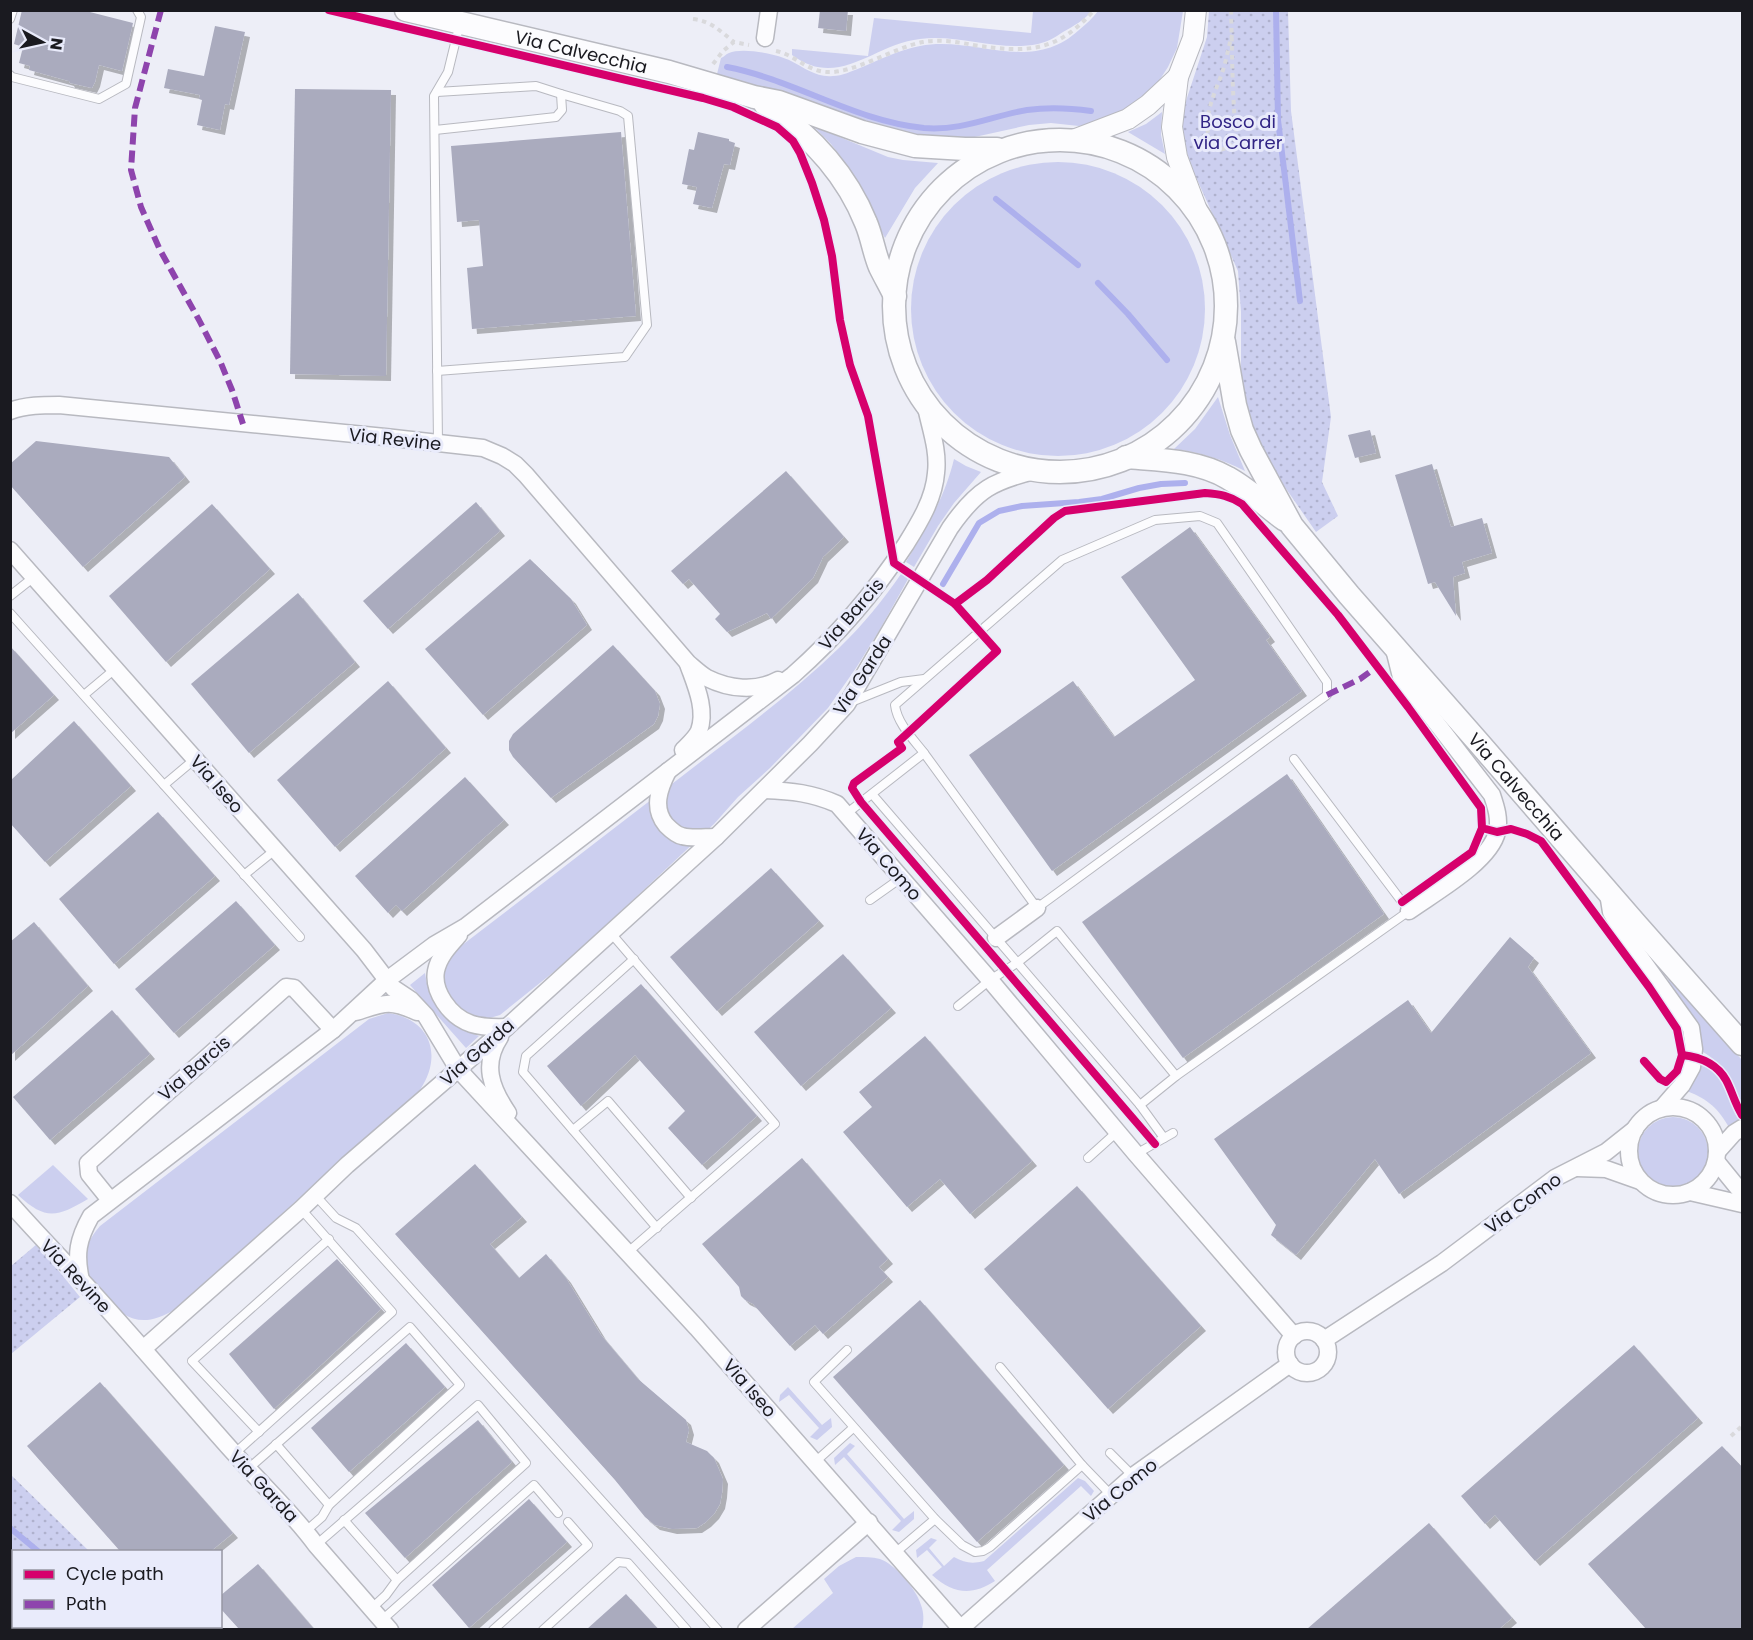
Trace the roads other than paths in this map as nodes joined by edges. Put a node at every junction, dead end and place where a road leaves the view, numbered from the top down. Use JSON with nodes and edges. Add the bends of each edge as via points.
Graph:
{"nodes":[{"id":1,"x":13,"y":10,"type":"edge"},
{"id":2,"x":137,"y":10,"type":"edge"},
{"id":3,"x":406,"y":10,"type":"edge"},
{"id":4,"x":769,"y":10,"type":"edge"},
{"id":5,"x":1196,"y":10,"type":"edge"},
{"id":6,"x":10,"y":19,"type":"edge"},
{"id":7,"x":460,"y":22,"type":"junction"},
{"id":8,"x":763,"y":45,"type":"road end"},
{"id":9,"x":10,"y":75,"type":"edge"},
{"id":10,"x":1178,"y":77,"type":"junction"},
{"id":11,"x":437,"y":92,"type":"junction"},
{"id":12,"x":561,"y":94,"type":"junction"},
{"id":13,"x":754,"y":97,"type":"junction"},
{"id":14,"x":435,"y":130,"type":"junction"},
{"id":15,"x":1073,"y":140,"type":"junction"},
{"id":16,"x":1005,"y":149,"type":"junction"},
{"id":17,"x":1198,"y":213,"type":"junction"},
{"id":18,"x":895,"y":296,"type":"junction"},
{"id":19,"x":1223,"y":335,"type":"junction"},
{"id":20,"x":437,"y":371,"type":"junction"},
{"id":21,"x":925,"y":402,"type":"junction"},
{"id":22,"x":10,"y":411,"type":"edge"},
{"id":23,"x":438,"y":443,"type":"junction"},
{"id":24,"x":1126,"y":458,"type":"junction"},
{"id":25,"x":1038,"y":470,"type":"junction"},
{"id":26,"x":1292,"y":526,"type":"junction"},
{"id":27,"x":10,"y":550,"type":"edge"},
{"id":28,"x":34,"y":577,"type":"junction"},
{"id":29,"x":10,"y":596,"type":"edge"},
{"id":30,"x":10,"y":613,"type":"edge"},
{"id":31,"x":1393,"y":645,"type":"junction"},
{"id":32,"x":814,"y":656,"type":"junction"},
{"id":33,"x":688,"y":663,"type":"junction"},
{"id":34,"x":115,"y":669,"type":"junction"},
{"id":35,"x":925,"y":679,"type":"junction"},
{"id":36,"x":84,"y":695,"type":"junction"},
{"id":37,"x":848,"y":704,"type":"junction"},
{"id":38,"x":924,"y":753,"type":"junction"},
{"id":39,"x":195,"y":759,"type":"junction"},
{"id":40,"x":1294,"y":759,"type":"dead end"},
{"id":41,"x":670,"y":769,"type":"junction"},
{"id":42,"x":164,"y":785,"type":"junction"},
{"id":43,"x":764,"y":790,"type":"junction"},
{"id":44,"x":872,"y":794,"type":"junction"},
{"id":45,"x":842,"y":809,"type":"junction"},
{"id":46,"x":716,"y":837,"type":"junction"},
{"id":47,"x":275,"y":850,"type":"junction"},
{"id":48,"x":244,"y":875,"type":"junction"},
{"id":49,"x":901,"y":878,"type":"junction"},
{"id":50,"x":1608,"y":892,"type":"junction"},
{"id":51,"x":870,"y":900,"type":"dead end"},
{"id":52,"x":1037,"y":908,"type":"junction"},
{"id":53,"x":1409,"y":911,"type":"junction"},
{"id":54,"x":465,"y":927,"type":"junction"},
{"id":55,"x":610,"y":932,"type":"junction"},
{"id":56,"x":300,"y":937,"type":"dead end"},
{"id":57,"x":996,"y":938,"type":"junction"},
{"id":58,"x":634,"y":959,"type":"junction"},
{"id":59,"x":1017,"y":963,"type":"junction"},
{"id":60,"x":387,"y":980,"type":"junction"},
{"id":61,"x":990,"y":980,"type":"junction"},
{"id":62,"x":958,"y":1006,"type":"dead end"},
{"id":63,"x":350,"y":1014,"type":"junction"},
{"id":64,"x":429,"y":1021,"type":"junction"},
{"id":65,"x":507,"y":1027,"type":"junction"},
{"id":66,"x":333,"y":1030,"type":"junction"},
{"id":67,"x":1743,"y":1044,"type":"edge"},
{"id":68,"x":458,"y":1070,"type":"junction"},
{"id":69,"x":1176,"y":1076,"type":"junction"},
{"id":70,"x":432,"y":1093,"type":"junction"},
{"id":71,"x":1140,"y":1105,"type":"junction"},
{"id":72,"x":1662,"y":1108,"type":"junction"},
{"id":73,"x":1743,"y":1128,"type":"edge"},
{"id":74,"x":1635,"y":1129,"type":"junction"},
{"id":75,"x":573,"y":1130,"type":"junction"},
{"id":76,"x":1118,"y":1131,"type":"junction"},
{"id":77,"x":1173,"y":1133,"type":"dead end"},
{"id":78,"x":1164,"y":1138,"type":"junction"},
{"id":79,"x":534,"y":1151,"type":"junction"},
{"id":80,"x":1136,"y":1154,"type":"junction"},
{"id":81,"x":1717,"y":1157,"type":"junction"},
{"id":82,"x":1088,"y":1158,"type":"dead end"},
{"id":83,"x":1573,"y":1168,"type":"junction"},
{"id":84,"x":1640,"y":1181,"type":"junction"},
{"id":85,"x":1690,"y":1192,"type":"junction"},
{"id":86,"x":1743,"y":1193,"type":"edge"},
{"id":87,"x":315,"y":1195,"type":"junction"},
{"id":88,"x":691,"y":1198,"type":"junction"},
{"id":89,"x":110,"y":1200,"type":"junction"},
{"id":90,"x":10,"y":1203,"type":"edge"},
{"id":91,"x":1743,"y":1204,"type":"edge"},
{"id":92,"x":301,"y":1209,"type":"junction"},
{"id":93,"x":657,"y":1228,"type":"junction"},
{"id":94,"x":330,"y":1239,"type":"junction"},
{"id":95,"x":627,"y":1253,"type":"junction"},
{"id":96,"x":81,"y":1280,"type":"junction"},
{"id":97,"x":1294,"y":1336,"type":"junction"},
{"id":98,"x":1324,"y":1340,"type":"junction"},
{"id":99,"x":143,"y":1349,"type":"junction"},
{"id":100,"x":848,"y":1350,"type":"dead end"},
{"id":101,"x":1290,"y":1364,"type":"junction"},
{"id":102,"x":1000,"y":1367,"type":"dead end"},
{"id":103,"x":853,"y":1428,"type":"junction"},
{"id":104,"x":259,"y":1432,"type":"junction"},
{"id":105,"x":276,"y":1444,"type":"junction"},
{"id":106,"x":1110,"y":1453,"type":"dead end"},
{"id":107,"x":234,"y":1454,"type":"junction"},
{"id":108,"x":815,"y":1462,"type":"junction"},
{"id":109,"x":1082,"y":1465,"type":"junction"},
{"id":110,"x":248,"y":1469,"type":"junction"},
{"id":111,"x":1133,"y":1476,"type":"junction"},
{"id":112,"x":1111,"y":1496,"type":"junction"},
{"id":113,"x":329,"y":1505,"type":"junction"},
{"id":114,"x":558,"y":1513,"type":"dead end"},
{"id":115,"x":935,"y":1519,"type":"junction"},
{"id":116,"x":344,"y":1520,"type":"junction"},
{"id":117,"x":568,"y":1522,"type":"dead end"},
{"id":118,"x":869,"y":1522,"type":"junction"},
{"id":119,"x":306,"y":1530,"type":"junction"},
{"id":120,"x":316,"y":1545,"type":"junction"},
{"id":121,"x":895,"y":1553,"type":"junction"},
{"id":122,"x":397,"y":1580,"type":"junction"},
{"id":123,"x":381,"y":1619,"type":"edge"},
{"id":124,"x":493,"y":1629,"type":"edge"},
{"id":125,"x":543,"y":1629,"type":"edge"},
{"id":126,"x":687,"y":1629,"type":"edge"},
{"id":127,"x":718,"y":1629,"type":"edge"},
{"id":128,"x":746,"y":1629,"type":"edge"},
{"id":129,"x":961,"y":1629,"type":"edge"}],
"edges":[{"from":1,"to":6,"type":"lane"},
{"from":2,"to":9,"type":"lane","via":[[141,17],[126,84],[99,99]]},
{"from":3,"to":7,"type":"main road","name":"Via Calvecchia"},
{"from":4,"to":8,"type":"street"},
{"from":5,"to":10,"type":"street","via":[[1193,38]]},
{"from":7,"to":11,"type":"lane","via":[[448,72]]},
{"from":7,"to":13,"type":"main road","name":"Via Calvecchia"},
{"from":10,"to":15,"type":"street","via":[[1128,119]]},
{"from":10,"to":17,"type":"street","via":[[1172,127],[1177,157]]},
{"from":11,"to":12,"type":"lane","via":[[536,86]]},
{"from":11,"to":14,"type":"lane"},
{"from":12,"to":14,"type":"lane","via":[[562,110],[556,117]]},
{"from":12,"to":20,"type":"lane","via":[[628,116],[647,325],[625,357]]},
{"from":13,"to":16,"type":"main road","name":"Via Calvecchia","via":[[915,146]]},
{"from":13,"to":18,"type":"main road","name":"Via Calvecchia","via":[[798,128],[843,180],[866,223]]},
{"from":14,"to":20,"type":"lane"},
{"from":15,"to":16,"type":"main road","via":[[1038,141]]},
{"from":15,"to":17,"type":"main road","via":[[1109,147],[1142,162],[1171,183]]},
{"from":16,"to":18,"type":"main road","via":[[964,171],[928,206],[906,246]]},
{"from":17,"to":19,"type":"main road","via":[[1221,269]]},
{"from":18,"to":21,"type":"main road","via":[[896,329],[903,356]]},
{"from":19,"to":24,"type":"main road","via":[[1211,373],[1190,408],[1165,434]]},
{"from":19,"to":26,"type":"main road","name":"Via Calvecchia","via":[[1242,430]]},
{"from":20,"to":23,"type":"lane"},
{"from":21,"to":25,"type":"main road","via":[[945,425],[975,448],[1008,463]]},
{"from":21,"to":32,"type":"street","name":"Via Barcis","via":[[938,461],[929,501],[880,581]]},
{"from":22,"to":23,"type":"street","name":"Via Revine","via":[[59,405]]},
{"from":23,"to":33,"type":"street","name":"Via Revine","via":[[483,448],[515,464]]},
{"from":24,"to":25,"type":"main road","via":[[1081,470]]},
{"from":24,"to":26,"type":"main road","name":"Via Calvecchia","via":[[1198,466],[1227,477]]},
{"from":25,"to":37,"type":"street","name":"Via Garda","via":[[999,482],[965,507]]},
{"from":26,"to":31,"type":"main road","name":"Via Calvecchia"},
{"from":27,"to":28,"type":"street","name":"Via Iseo"},
{"from":28,"to":29,"type":"lane"},
{"from":28,"to":34,"type":"street","name":"Via Iseo"},
{"from":30,"to":36,"type":"lane"},
{"from":31,"to":50,"type":"main road","name":"Via Calvecchia"},
{"from":31,"to":53,"type":"street","via":[[1401,677],[1492,795],[1497,812],[1497,832],[1483,858]]},
{"from":32,"to":33,"type":"street","name":"Via Revine","via":[[772,683],[755,687],[723,684],[705,677]]},
{"from":32,"to":41,"type":"street","name":"Via Barcis"},
{"from":33,"to":41,"type":"street","name":"Via Revine","via":[[699,694],[699,731]]},
{"from":34,"to":36,"type":"lane"},
{"from":34,"to":39,"type":"street","name":"Via Iseo"},
{"from":35,"to":37,"type":"lane","via":[[901,682]]},
{"from":35,"to":38,"type":"lane","via":[[895,705],[896,713]]},
{"from":35,"to":52,"type":"lane","via":[[1062,560],[1155,520],[1200,516],[1217,523],[1327,682],[1327,695]]},
{"from":36,"to":42,"type":"lane"},
{"from":37,"to":43,"type":"street","name":"Via Garda"},
{"from":38,"to":44,"type":"lane"},
{"from":38,"to":52,"type":"lane"},
{"from":39,"to":42,"type":"lane"},
{"from":39,"to":47,"type":"street","name":"Via Iseo"},
{"from":40,"to":53,"type":"lane"},
{"from":41,"to":46,"type":"street","name":"Via Barcis","via":[[656,805],[661,820],[682,837]]},
{"from":41,"to":54,"type":"street","name":"Via Barcis"},
{"from":42,"to":48,"type":"lane"},
{"from":43,"to":45,"type":"street","name":"Via Como","via":[[819,796]]},
{"from":43,"to":46,"type":"street","name":"Via Garda"},
{"from":44,"to":45,"type":"lane"},
{"from":44,"to":57,"type":"lane"},
{"from":45,"to":49,"type":"street","name":"Via Como"},
{"from":46,"to":55,"type":"street","name":"Via Garda"},
{"from":47,"to":48,"type":"lane"},
{"from":47,"to":60,"type":"street","name":"Via Iseo"},
{"from":48,"to":56,"type":"lane"},
{"from":49,"to":51,"type":"lane"},
{"from":49,"to":61,"type":"street","name":"Via Como"},
{"from":50,"to":67,"type":"main road","name":"Via Calvecchia"},
{"from":50,"to":72,"type":"street","name":"Via Como","via":[[1611,912],[1624,934],[1691,1028],[1692,1067]]},
{"from":52,"to":57,"type":"street"},
{"from":53,"to":69,"type":"lane"},
{"from":54,"to":60,"type":"street","name":"Via Barcis"},
{"from":54,"to":65,"type":"street","name":"Via Barcis","via":[[436,970],[441,996],[457,1018],[489,1028]]},
{"from":55,"to":58,"type":"lane"},
{"from":55,"to":65,"type":"street","name":"Via Garda"},
{"from":57,"to":59,"type":"lane"},
{"from":58,"to":75,"type":"lane","via":[[526,1056],[523,1072]]},
{"from":58,"to":88,"type":"lane","via":[[775,1124]]},
{"from":59,"to":61,"type":"lane"},
{"from":59,"to":69,"type":"lane","via":[[1057,931]]},
{"from":59,"to":71,"type":"lane"},
{"from":60,"to":63,"type":"street","name":"Via Barcis"},
{"from":60,"to":64,"type":"street","name":"Via Iseo"},
{"from":61,"to":62,"type":"lane"},
{"from":61,"to":76,"type":"street","name":"Via Como"},
{"from":63,"to":64,"type":"street","via":[[389,1002],[403,1005]]},
{"from":63,"to":66,"type":"street","name":"Via Barcis"},
{"from":64,"to":68,"type":"street","name":"Via Iseo"},
{"from":64,"to":70,"type":"street","via":[[442,1058]]},
{"from":65,"to":68,"type":"street","name":"Via Garda"},
{"from":65,"to":79,"type":"street","name":"Via Iseo","via":[[490,1058],[491,1079],[500,1100]]},
{"from":66,"to":89,"type":"street","name":"Via Barcis"},
{"from":66,"to":89,"type":"street","name":"Via Barcis","via":[[294,988],[286,987],[88,1162],[89,1174]]},
{"from":68,"to":70,"type":"street","name":"Via Garda"},
{"from":68,"to":79,"type":"street","name":"Via Iseo"},
{"from":69,"to":71,"type":"lane"},
{"from":70,"to":87,"type":"street","name":"Via Garda"},
{"from":71,"to":78,"type":"lane"},
{"from":72,"to":74,"type":"street","name":"Via Como","via":[[1646,1116]]},
{"from":72,"to":81,"type":"street","via":[[1680,1107],[1702,1117],[1716,1139]]},
{"from":73,"to":81,"type":"street","via":[[1734,1133]]},
{"from":74,"to":83,"type":"street","name":"Via Como","via":[[1606,1152]]},
{"from":74,"to":84,"type":"street","via":[[1629,1159]]},
{"from":75,"to":88,"type":"lane","via":[[608,1101]]},
{"from":75,"to":93,"type":"lane"},
{"from":76,"to":80,"type":"street","name":"Via Como"},
{"from":76,"to":82,"type":"lane"},
{"from":77,"to":78,"type":"lane"},
{"from":78,"to":80,"type":"lane"},
{"from":79,"to":95,"type":"street","name":"Via Iseo"},
{"from":80,"to":97,"type":"street","name":"Via Como"},
{"from":81,"to":85,"type":"street","via":[[1707,1180]]},
{"from":81,"to":86,"type":"street"},
{"from":83,"to":84,"type":"street","name":"Via Como","via":[[1606,1169]]},
{"from":83,"to":98,"type":"street","name":"Via Como","via":[[1442,1263]]},
{"from":84,"to":85,"type":"street","name":"Via Como","via":[[1660,1194],[1678,1196]]},
{"from":85,"to":91,"type":"street","name":"Via Como"},
{"from":87,"to":92,"type":"street","name":"Via Garda"},
{"from":87,"to":127,"type":"lane","via":[[336,1218],[356,1228]]},
{"from":88,"to":93,"type":"lane"},
{"from":89,"to":96,"type":"street","name":"Via Barcis","via":[[91,1216],[83,1231],[77,1263]]},
{"from":90,"to":96,"type":"street","name":"Via Revine"},
{"from":92,"to":94,"type":"lane"},
{"from":92,"to":99,"type":"street","name":"Via Garda"},
{"from":93,"to":95,"type":"lane"},
{"from":94,"to":104,"type":"lane","via":[[392,1312]]},
{"from":94,"to":104,"type":"lane","via":[[192,1361]]},
{"from":95,"to":108,"type":"street","name":"Via Iseo"},
{"from":96,"to":99,"type":"street","name":"Via Revine"},
{"from":97,"to":98,"type":"street","via":[[1311,1331]]},
{"from":97,"to":101,"type":"street","via":[[1287,1347]]},
{"from":98,"to":101,"type":"street","via":[[1328,1357],[1320,1369],[1305,1373]]},
{"from":99,"to":107,"type":"street","name":"Via Garda"},
{"from":100,"to":103,"type":"lane","via":[[814,1382]]},
{"from":101,"to":111,"type":"street","name":"Via Como"},
{"from":102,"to":109,"type":"lane"},
{"from":103,"to":108,"type":"lane"},
{"from":103,"to":115,"type":"lane"},
{"from":104,"to":107,"type":"lane"},
{"from":105,"to":110,"type":"lane"},
{"from":105,"to":113,"type":"lane"},
{"from":105,"to":113,"type":"lane","via":[[410,1327],[460,1385]]},
{"from":106,"to":111,"type":"lane"},
{"from":107,"to":110,"type":"street","name":"Via Garda"},
{"from":108,"to":118,"type":"street","name":"Via Iseo"},
{"from":109,"to":112,"type":"lane"},
{"from":109,"to":115,"type":"lane","via":[[983,1551],[975,1552],[962,1545]]},
{"from":110,"to":119,"type":"street","name":"Via Garda"},
{"from":111,"to":112,"type":"street","name":"Via Como"},
{"from":112,"to":129,"type":"street","name":"Via Como"},
{"from":113,"to":119,"type":"lane"},
{"from":114,"to":123,"type":"lane","via":[[534,1485]]},
{"from":115,"to":121,"type":"lane"},
{"from":116,"to":120,"type":"lane"},
{"from":116,"to":122,"type":"lane"},
{"from":116,"to":122,"type":"lane","via":[[478,1405],[526,1463]]},
{"from":117,"to":124,"type":"lane","via":[[588,1545]]},
{"from":118,"to":121,"type":"street","name":"Via Iseo"},
{"from":118,"to":128,"type":"street"},
{"from":119,"to":120,"type":"street","name":"Via Garda"},
{"from":120,"to":123,"type":"street","name":"Via Garda"},
{"from":121,"to":129,"type":"street","name":"Via Iseo"},
{"from":122,"to":123,"type":"lane","via":[[386,1595]]},
{"from":125,"to":126,"type":"lane","via":[[618,1562],[628,1563]]}]}
